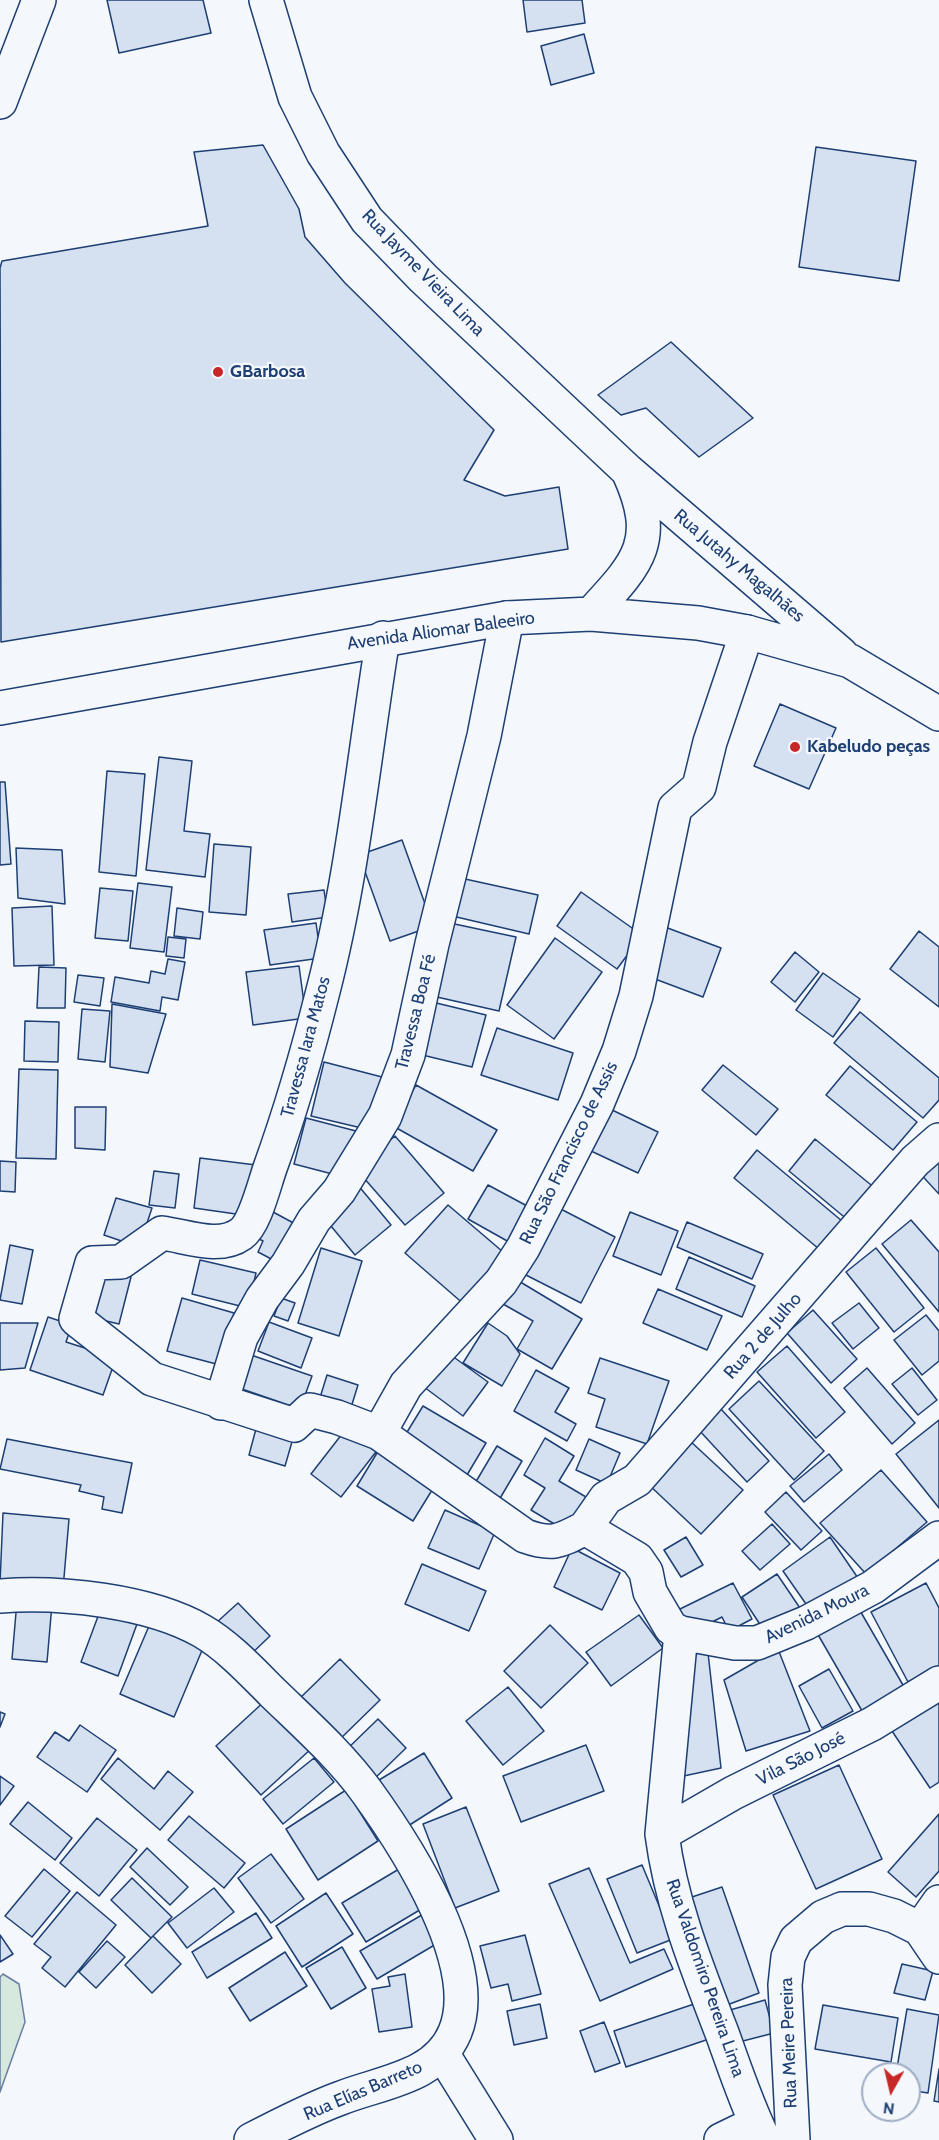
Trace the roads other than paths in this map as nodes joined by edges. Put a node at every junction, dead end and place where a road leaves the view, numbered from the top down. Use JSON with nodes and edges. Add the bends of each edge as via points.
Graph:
{"nodes":[{"id":1,"x":39,"y":0,"type":"edge"},
{"id":2,"x":266,"y":0,"type":"edge"},
{"id":3,"x":0,"y":102,"type":"edge"},
{"id":4,"x":628,"y":471,"type":"junction"},
{"id":5,"x":591,"y":614,"type":"junction"},
{"id":6,"x":507,"y":618,"type":"junction"},
{"id":7,"x":747,"y":632,"type":"junction"},
{"id":8,"x":383,"y":638,"type":"junction"},
{"id":9,"x":850,"y":661,"type":"junction"},
{"id":10,"x":0,"y":708,"type":"edge"},
{"id":11,"x":939,"y":714,"type":"edge"},
{"id":12,"x":939,"y":1140,"type":"edge"},
{"id":13,"x":221,"y":1403,"type":"junction"},
{"id":14,"x":379,"y":1433,"type":"junction"},
{"id":15,"x":585,"y":1528,"type":"junction"},
{"id":16,"x":939,"y":1538,"type":"edge"},
{"id":17,"x":0,"y":1596,"type":"edge"},
{"id":18,"x":681,"y":1633,"type":"junction"},
{"id":19,"x":939,"y":1683,"type":"edge"},
{"id":20,"x":662,"y":1834,"type":"junction"},
{"id":21,"x":939,"y":1902,"type":"edge"},
{"id":22,"x":920,"y":1929,"type":"junction"},
{"id":23,"x":939,"y":1957,"type":"edge"},
{"id":24,"x":442,"y":2053,"type":"junction"},
{"id":25,"x":760,"y":2132,"type":"edge"},
{"id":26,"x":251,"y":2140,"type":"edge"},
{"id":27,"x":496,"y":2140,"type":"edge"},
{"id":28,"x":721,"y":2140,"type":"edge"},
{"id":29,"x":793,"y":2140,"type":"edge"}],
"edges":[{"from":1,"to":3,"type":"street"},
{"from":2,"to":4,"type":"street","name":"Rua Jayme Vieira Lima","via":[[295,97],[323,153],[367,220]]},
{"from":4,"to":5,"type":"street","via":[[642,509],[641,546],[629,572]]},
{"from":4,"to":9,"type":"street","name":"Rua Jutahy Magalhães"},
{"from":5,"to":6,"type":"street","name":"Avenida Aliomar Baleeiro"},
{"from":5,"to":7,"type":"street","name":"Avenida Aliomar Baleeiro","via":[[698,623]]},
{"from":6,"to":8,"type":"street","name":"Avenida Aliomar Baleeiro"},
{"from":6,"to":13,"type":"street","name":"Travessa Boa Fé","via":[[484,736],[408,1055],[385,1116],[339,1191],[314,1220],[262,1299],[241,1337]]},
{"from":7,"to":9,"type":"street","name":"Avenida Aliomar Baleeiro"},
{"from":7,"to":14,"type":"street","name":"Rua São Francisco de Assis","via":[[699,787],[675,808],[636,996],[597,1104],[512,1265],[406,1385]]},
{"from":8,"to":10,"type":"street","name":"Avenida Aliomar Baleeiro"},
{"from":8,"to":13,"type":"street","name":"Travessa Iara Matos","via":[[350,856],[324,989],[300,1077],[256,1208],[243,1233],[229,1240],[207,1241],[162,1233],[121,1262],[92,1263],[76,1319],[152,1379]]},
{"from":9,"to":11,"type":"street","name":"Avenida Aliomar Baleeiro"},
{"from":12,"to":15,"type":"street","name":"Rua 2 de Julho","via":[[908,1170],[637,1480],[606,1498]]},
{"from":13,"to":14,"type":"street","via":[[294,1425],[310,1410]]},
{"from":14,"to":15,"type":"street","via":[[525,1536],[544,1542],[560,1541]]},
{"from":15,"to":18,"type":"street","via":[[637,1559],[664,1618]]},
{"from":16,"to":18,"type":"street","name":"Avenida Moura","via":[[873,1587],[806,1623],[757,1643]]},
{"from":17,"to":24,"type":"street","name":"Rua Elías Barreto","via":[[61,1595],[118,1603],[173,1618],[203,1632],[247,1667],[301,1720],[366,1791],[415,1865],[450,1937],[460,1987],[460,2011],[455,2032]]},
{"from":18,"to":20,"type":"street","name":"Rua Valdomiro Pereira Lima"},
{"from":19,"to":20,"type":"street","name":"Vila São José","via":[[872,1724],[733,1793]]},
{"from":20,"to":25,"type":"street","name":"Rua Valdomiro Pereira Lima","via":[[673,1898]]},
{"from":21,"to":22,"type":"street"},
{"from":22,"to":23,"type":"street","name":"Rua Meire Pereira"},
{"from":22,"to":29,"type":"street","name":"Rua Meire Pereira","via":[[869,1909],[842,1909],[823,1917],[796,1940],[788,1957],[784,1984]]},
{"from":24,"to":26,"type":"street","name":"Rua Elías Barreto","via":[[422,2070],[340,2098]]},
{"from":24,"to":27,"type":"street"},
{"from":25,"to":28,"type":"street"}]}
